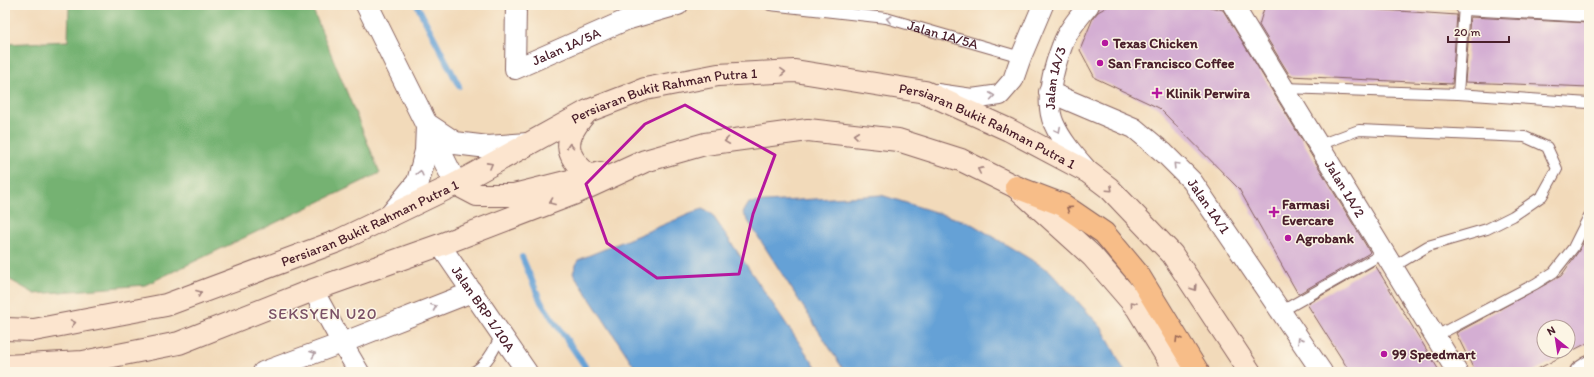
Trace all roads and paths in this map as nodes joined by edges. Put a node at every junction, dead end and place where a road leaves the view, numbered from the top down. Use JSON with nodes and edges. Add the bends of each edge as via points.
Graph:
{"nodes":[{"id":1,"x":367,"y":5,"type":"edge"},
{"id":2,"x":516,"y":5,"type":"edge"},
{"id":3,"x":678,"y":5,"type":"edge"},
{"id":4,"x":770,"y":5,"type":"edge"},
{"id":5,"x":1042,"y":5,"type":"edge"},
{"id":6,"x":1089,"y":5,"type":"edge"},
{"id":7,"x":1233,"y":5,"type":"edge"},
{"id":8,"x":1465,"y":5,"type":"edge"},
{"id":9,"x":1589,"y":12,"type":"edge"},
{"id":10,"x":1030,"y":34,"type":"junction"},
{"id":11,"x":1062,"y":45,"type":"junction"},
{"id":12,"x":1021,"y":57,"type":"junction"},
{"id":13,"x":1284,"y":88,"type":"junction"},
{"id":14,"x":926,"y":92,"type":"junction"},
{"id":15,"x":1049,"y":92,"type":"junction"},
{"id":16,"x":1458,"y":94,"type":"junction"},
{"id":17,"x":1589,"y":103,"type":"edge"},
{"id":18,"x":588,"y":110,"type":"junction"},
{"id":19,"x":426,"y":125,"type":"junction"},
{"id":20,"x":528,"y":144,"type":"junction"},
{"id":21,"x":1319,"y":145,"type":"junction"},
{"id":22,"x":645,"y":162,"type":"junction"},
{"id":23,"x":1088,"y":172,"type":"junction"},
{"id":24,"x":590,"y":176,"type":"junction"},
{"id":25,"x":456,"y":184,"type":"junction"},
{"id":26,"x":1016,"y":186,"type":"junction"},
{"id":27,"x":390,"y":216,"type":"junction"},
{"id":28,"x":1589,"y":216,"type":"edge"},
{"id":29,"x":440,"y":245,"type":"junction"},
{"id":30,"x":1389,"y":260,"type":"junction"},
{"id":31,"x":314,"y":290,"type":"junction"},
{"id":32,"x":472,"y":292,"type":"junction"},
{"id":33,"x":5,"y":312,"type":"edge"},
{"id":34,"x":1280,"y":312,"type":"junction"},
{"id":35,"x":5,"y":329,"type":"edge"},
{"id":36,"x":34,"y":330,"type":"junction"},
{"id":37,"x":501,"y":334,"type":"junction"},
{"id":38,"x":1436,"y":336,"type":"junction"},
{"id":39,"x":342,"y":343,"type":"junction"},
{"id":40,"x":5,"y":366,"type":"edge"},
{"id":41,"x":1589,"y":366,"type":"edge"},
{"id":42,"x":477,"y":371,"type":"edge"},
{"id":43,"x":264,"y":372,"type":"edge"},
{"id":44,"x":359,"y":372,"type":"edge"},
{"id":45,"x":526,"y":372,"type":"edge"},
{"id":46,"x":1176,"y":372,"type":"edge"},
{"id":47,"x":1198,"y":372,"type":"edge"},
{"id":48,"x":1250,"y":372,"type":"edge"},
{"id":49,"x":1322,"y":372,"type":"edge"},
{"id":50,"x":1457,"y":372,"type":"edge"},
{"id":51,"x":1580,"y":372,"type":"edge"}],
"edges":[{"from":1,"to":19,"type":"street"},
{"from":2,"to":3,"type":"street","name":"Jalan 1A/5A","via":[[515,69],[626,20]]},
{"from":12,"to":4,"type":"lane","name":"Jalan 1A/5A","one_way":true,"via":[[886,18]]},
{"from":5,"to":10,"type":"street"},
{"from":6,"to":11,"type":"street","name":"Jalan 1A/3","via":[[1077,18]]},
{"from":7,"to":13,"type":"street","name":"Jalan 1A/2"},
{"from":8,"to":9,"type":"street"},
{"from":8,"to":16,"type":"lane"},
{"from":10,"to":11,"type":"street"},
{"from":10,"to":12,"type":"street"},
{"from":11,"to":15,"type":"street","name":"Jalan 1A/3"},
{"from":14,"to":12,"type":"street","one_way":true,"via":[[972,99],[1000,95],[1013,80]]},
{"from":13,"to":16,"type":"lane"},
{"from":13,"to":21,"type":"street","name":"Jalan 1A/2"},
{"from":18,"to":14,"type":"main road","name":"Persiaran Bukit Rahman Putra 1","one_way":true,"via":[[645,89],[718,75],[795,71]]},
{"from":14,"to":23,"type":"main road","name":"Persiaran Bukit Rahman Putra 1","via":[[1009,130]]},
{"from":15,"to":23,"type":"street","name":"Jalan 1A/3","one_way":true,"via":[[1053,122],[1064,142]]},
{"from":34,"to":15,"type":"street","name":"Jalan 1A/1","one_way":true,"via":[[1192,181],[1164,153],[1134,128]]},
{"from":16,"to":17,"type":"lane"},
{"from":18,"to":20,"type":"main road","name":"Persiaran Bukit Rahman Putra 1"},
{"from":24,"to":18,"type":"main road","one_way":true,"via":[[574,161],[569,151],[569,140],[575,126]]},
{"from":19,"to":20,"type":"street","via":[[455,143],[488,147]]},
{"from":19,"to":25,"type":"street"},
{"from":27,"to":19,"type":"street","one_way":true,"via":[[418,182],[426,151]]},
{"from":25,"to":20,"type":"main road","name":"Persiaran Bukit Rahman Putra 1","one_way":true},
{"from":21,"to":30,"type":"street","name":"Jalan 1A/2"},
{"from":21,"to":30,"type":"lane","via":[[1359,130],[1525,137],[1547,147],[1557,169],[1542,196],[1487,229]]},
{"from":22,"to":24,"type":"main road"},
{"from":26,"to":22,"type":"main road","one_way":true,"via":[[961,160],[898,140],[808,130],[705,144]]},
{"from":22,"to":29,"type":"main road","one_way":true,"via":[[574,194]]},
{"from":23,"to":48,"type":"main road","name":"Persiaran Bukit Rahman Putra 1","one_way":true,"via":[[1109,188],[1172,254]]},
{"from":24,"to":25,"type":"main road","via":[[514,195],[477,195]]},
{"from":25,"to":27,"type":"main road","name":"Persiaran Bukit Rahman Putra 1"},
{"from":46,"to":26,"type":"main road","one_way":true,"via":[[1137,308],[1092,256]]},
{"from":47,"to":26,"type":"highway","one_way":true,"via":[[1138,274],[1104,233],[1063,205]]},
{"from":36,"to":27,"type":"main road","name":"Persiaran Bukit Rahman Putra 1","one_way":true,"via":[[166,305],[338,241]]},
{"from":28,"to":38,"type":"lane","via":[[1573,248],[1554,272]]},
{"from":29,"to":31,"type":"main road"},
{"from":29,"to":32,"type":"street","name":"Jalan BRP 1/10A"},
{"from":30,"to":34,"type":"lane"},
{"from":30,"to":38,"type":"street","name":"Jalan 1A/2"},
{"from":31,"to":39,"type":"street"},
{"from":31,"to":40,"type":"main road","via":[[179,343],[83,362]]},
{"from":32,"to":37,"type":"street","name":"Jalan BRP 1/10A"},
{"from":39,"to":32,"type":"street","one_way":true},
{"from":33,"to":36,"type":"main road"},
{"from":49,"to":34,"type":"street","name":"Jalan 1A/1","one_way":true},
{"from":35,"to":36,"type":"main road","name":"Persiaran Bukit Rahman Putra 1"},
{"from":37,"to":42,"type":"lane","via":[[490,357]]},
{"from":37,"to":45,"type":"street","name":"Jalan BRP 1/10A"},
{"from":38,"to":50,"type":"street","name":"Jalan 1A/2"},
{"from":43,"to":39,"type":"street","one_way":true},
{"from":39,"to":44,"type":"street"},
{"from":41,"to":51,"type":"street"}]}
